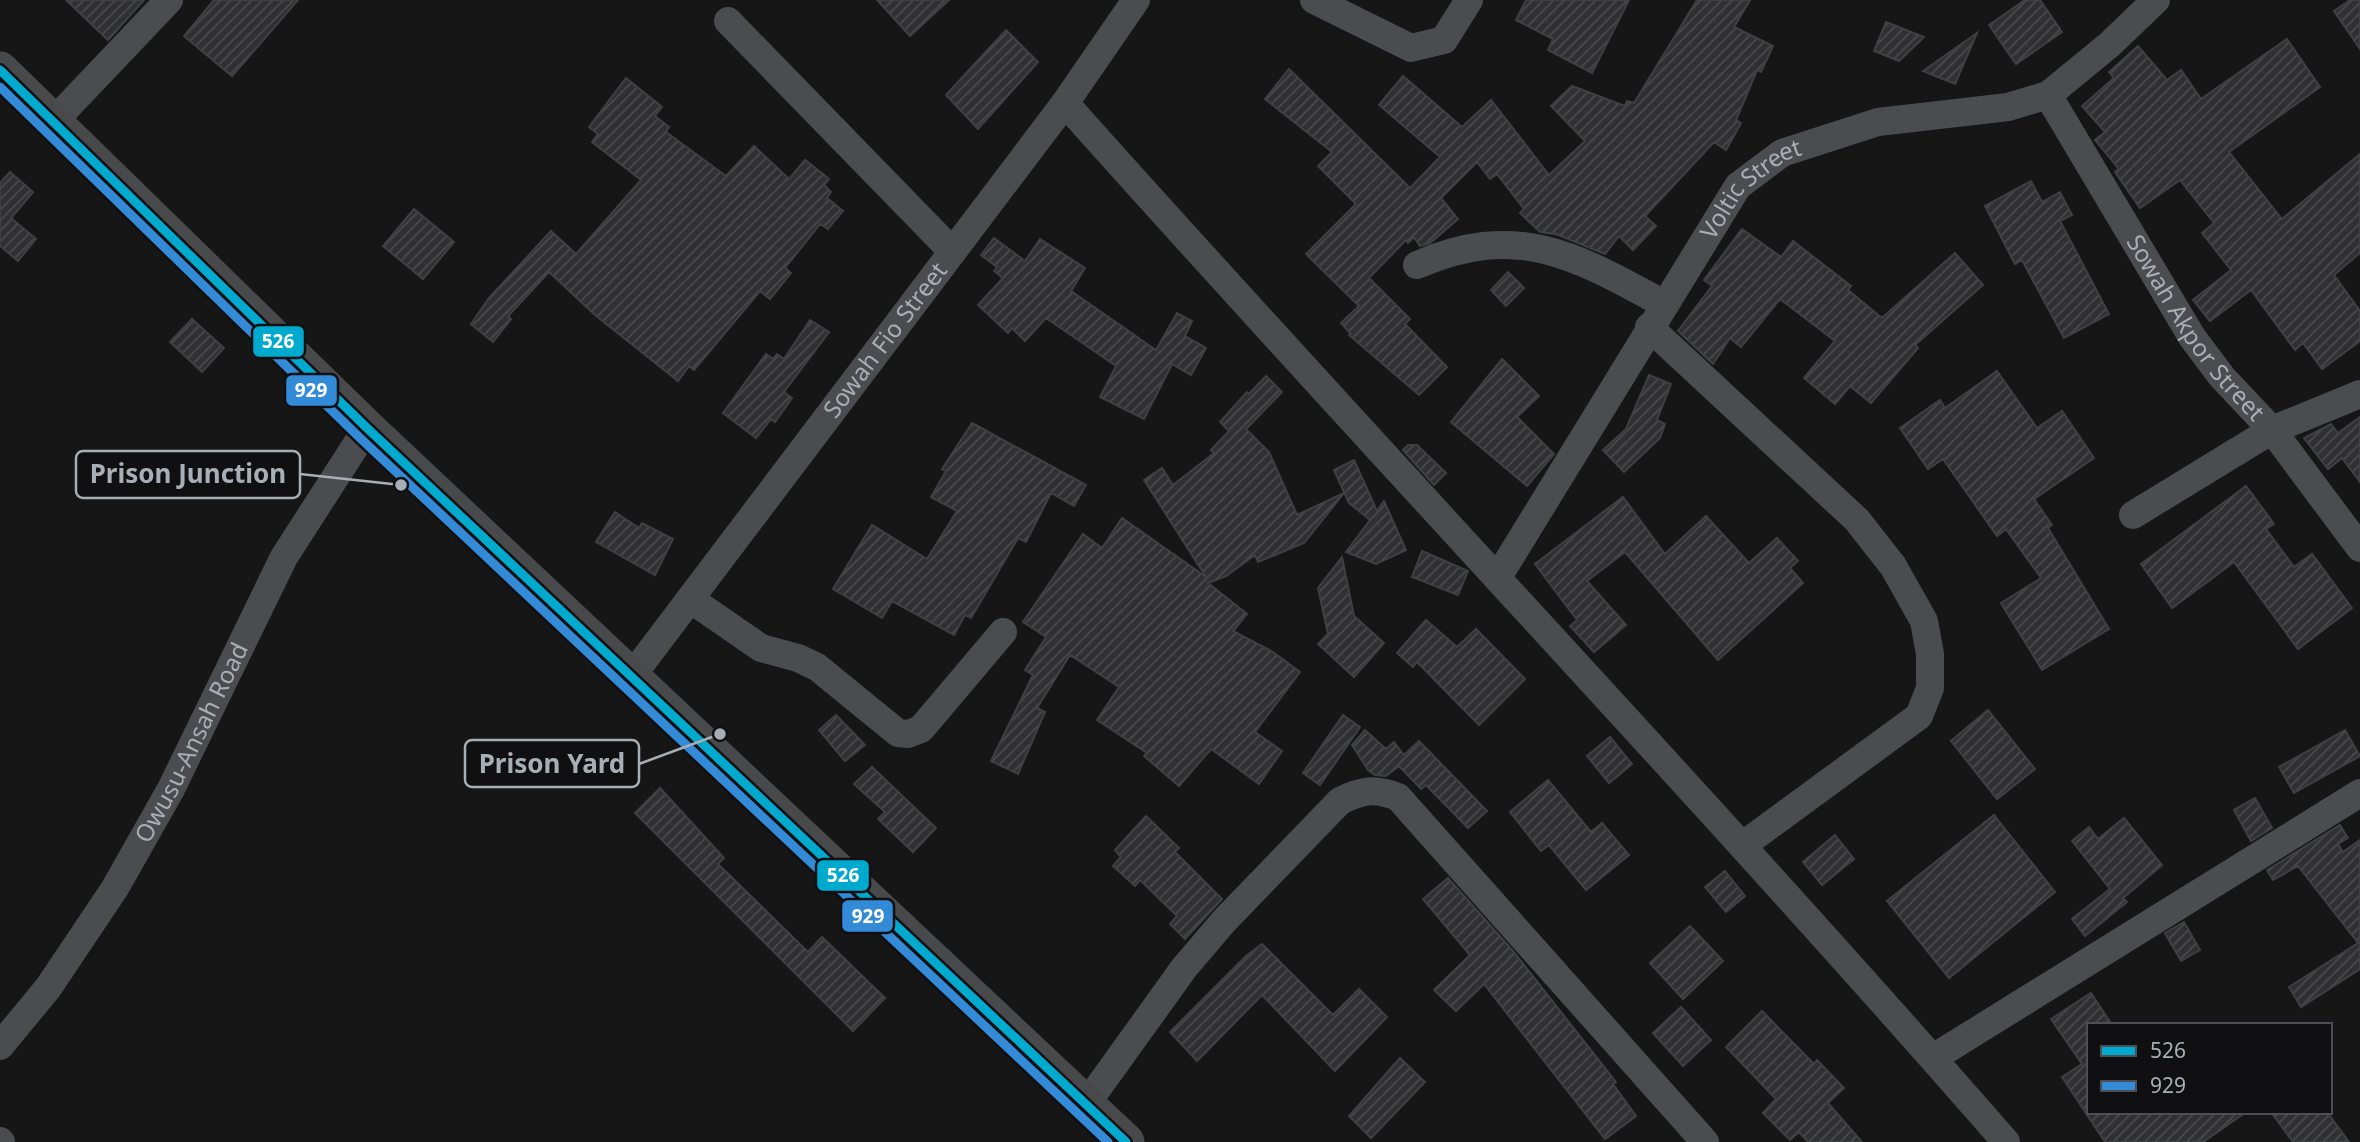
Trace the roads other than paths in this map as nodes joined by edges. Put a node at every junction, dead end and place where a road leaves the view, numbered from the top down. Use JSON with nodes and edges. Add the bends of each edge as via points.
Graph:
{"nodes":[{"id":1,"x":169,"y":0,"type":"edge"},
{"id":2,"x":1136,"y":0,"type":"edge"},
{"id":3,"x":1314,"y":0,"type":"edge"},
{"id":4,"x":1469,"y":0,"type":"edge"},
{"id":5,"x":2156,"y":0,"type":"edge"},
{"id":6,"x":728,"y":21,"type":"dead end"},
{"id":7,"x":0,"y":70,"type":"edge"},
{"id":8,"x":2048,"y":95,"type":"junction"},
{"id":9,"x":1065,"y":103,"type":"junction"},
{"id":10,"x":53,"y":122,"type":"junction"},
{"id":11,"x":952,"y":251,"type":"junction"},
{"id":12,"x":1417,"y":265,"type":"dead end"},
{"id":13,"x":1657,"y":315,"type":"junction"},
{"id":14,"x":2360,"y":394,"type":"edge"},
{"id":15,"x":368,"y":428,"type":"junction"},
{"id":16,"x":2272,"y":430,"type":"junction"},
{"id":17,"x":2133,"y":514,"type":"dead end"},
{"id":18,"x":2360,"y":548,"type":"edge"},
{"id":19,"x":1498,"y":577,"type":"junction"},
{"id":20,"x":690,"y":599,"type":"junction"},
{"id":21,"x":1003,"y":632,"type":"dead end"},
{"id":22,"x":631,"y":677,"type":"junction"},
{"id":23,"x":2360,"y":793,"type":"edge"},
{"id":24,"x":1743,"y":845,"type":"junction"},
{"id":25,"x":0,"y":1046,"type":"edge"},
{"id":26,"x":1933,"y":1058,"type":"junction"},
{"id":27,"x":1087,"y":1103,"type":"junction"},
{"id":28,"x":1126,"y":1142,"type":"edge"},
{"id":29,"x":1705,"y":1142,"type":"edge"},
{"id":30,"x":2006,"y":1142,"type":"edge"}],
"edges":[{"from":1,"to":10,"type":"street"},
{"from":2,"to":9,"type":"street","name":"Sowah Fio Street"},
{"from":3,"to":4,"type":"street","via":[[1412,48],[1444,40]]},
{"from":5,"to":8,"type":"street","name":"Voltic Street"},
{"from":6,"to":11,"type":"street"},
{"from":7,"to":10,"type":"main road"},
{"from":8,"to":13,"type":"street","name":"Voltic Street","via":[[2008,107],[1878,122],[1782,153],[1738,186]]},
{"from":8,"to":16,"type":"street","name":"Sowah Akpor Street","via":[[2192,337]]},
{"from":9,"to":11,"type":"street","name":"Sowah Fio Street"},
{"from":9,"to":19,"type":"street","via":[[1293,358]]},
{"from":10,"to":15,"type":"main road"},
{"from":11,"to":20,"type":"street","name":"Sowah Fio Street"},
{"from":12,"to":13,"type":"street","via":[[1446,252],[1499,244],[1536,246],[1591,264]]},
{"from":13,"to":19,"type":"street","name":"Voltic Street"},
{"from":13,"to":24,"type":"street","via":[[1857,520],[1893,566],[1924,621],[1930,654],[1930,688],[1919,716]]},
{"from":14,"to":16,"type":"street"},
{"from":15,"to":22,"type":"main road"},
{"from":15,"to":25,"type":"street","name":"Owusu-Ansah Road","via":[[284,558],[171,789],[115,888],[48,988]]},
{"from":16,"to":17,"type":"street"},
{"from":16,"to":18,"type":"street","name":"Sowah Akpor Street"},
{"from":19,"to":24,"type":"street"},
{"from":20,"to":21,"type":"street","via":[[761,648],[817,667],[898,733],[921,729]]},
{"from":20,"to":22,"type":"street","name":"Sowah Fio Street"},
{"from":22,"to":27,"type":"main road"},
{"from":23,"to":26,"type":"street"},
{"from":24,"to":26,"type":"street"},
{"from":26,"to":30,"type":"street"},
{"from":27,"to":28,"type":"main road"},
{"from":27,"to":29,"type":"street","via":[[1151,1011],[1224,921],[1340,801],[1362,790],[1382,791],[1398,797]]}]}
